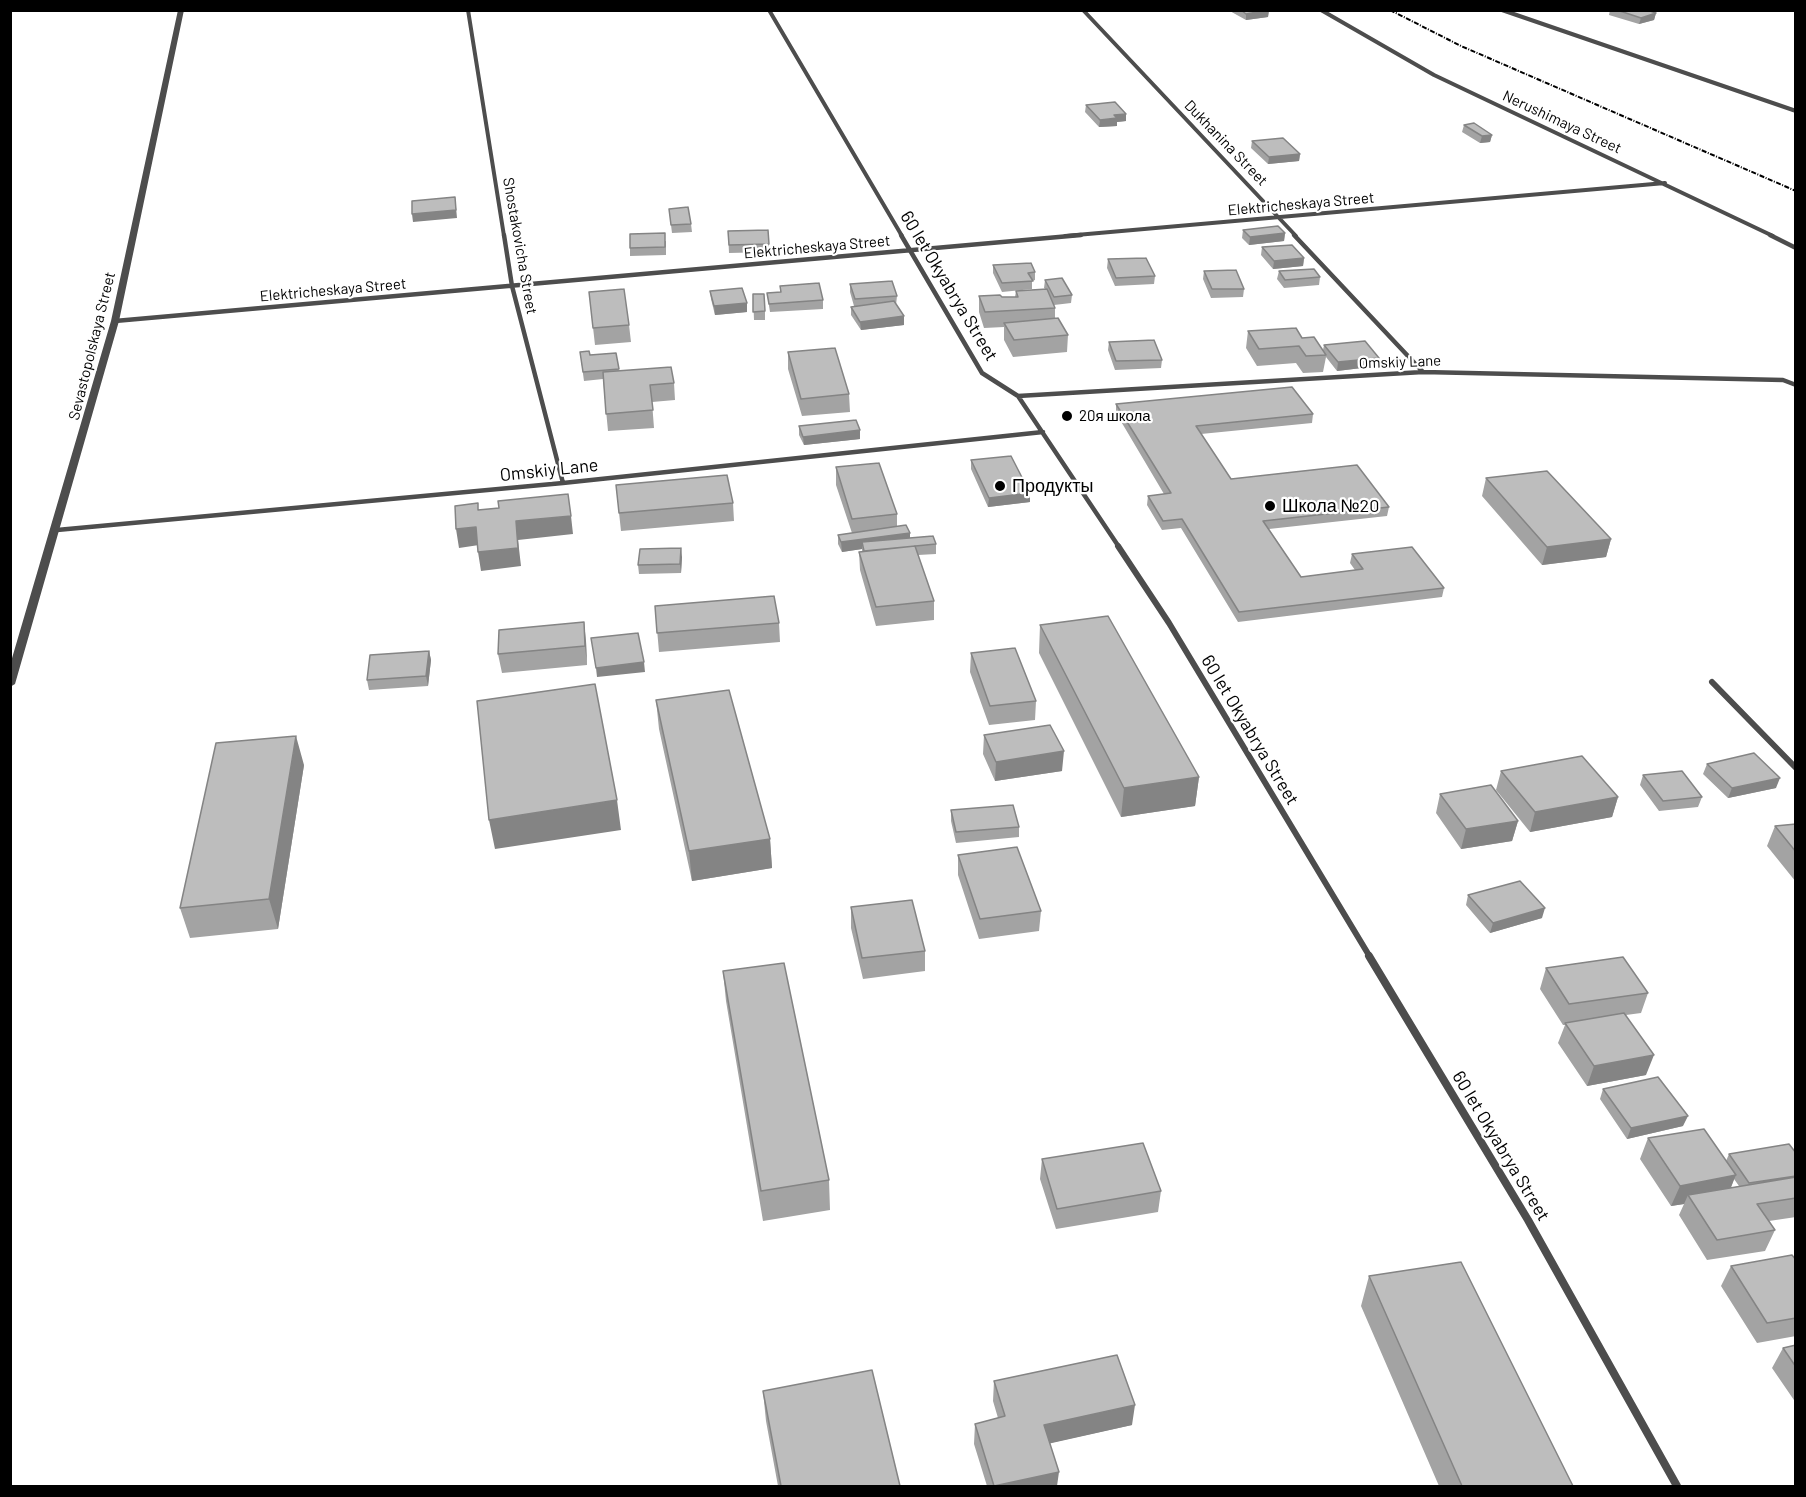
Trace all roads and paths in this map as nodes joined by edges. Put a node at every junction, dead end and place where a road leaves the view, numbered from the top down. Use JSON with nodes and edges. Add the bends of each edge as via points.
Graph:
{"nodes":[{"id":1,"x":181,"y":10,"type":"edge"},
{"id":2,"x":468,"y":10,"type":"edge"},
{"id":3,"x":770,"y":10,"type":"edge"},
{"id":4,"x":1083,"y":10,"type":"edge"},
{"id":5,"x":1321,"y":10,"type":"edge"},
{"id":6,"x":1502,"y":10,"type":"edge"},
{"id":7,"x":1796,"y":111,"type":"edge"},
{"id":8,"x":1665,"y":183,"type":"junction"},
{"id":9,"x":1281,"y":218,"type":"junction"},
{"id":10,"x":1796,"y":248,"type":"edge"},
{"id":11,"x":909,"y":251,"type":"junction"},
{"id":12,"x":512,"y":286,"type":"junction"},
{"id":13,"x":115,"y":321,"type":"junction"},
{"id":14,"x":1423,"y":372,"type":"junction"},
{"id":15,"x":1796,"y":385,"type":"edge"},
{"id":16,"x":1018,"y":396,"type":"junction"},
{"id":17,"x":1043,"y":432,"type":"junction"},
{"id":18,"x":563,"y":483,"type":"junction"},
{"id":19,"x":57,"y":530,"type":"junction"},
{"id":20,"x":1712,"y":682,"type":"dead end"},
{"id":21,"x":10,"y":684,"type":"edge"},
{"id":22,"x":1796,"y":768,"type":"edge"},
{"id":23,"x":1677,"y":1486,"type":"edge"}],
"edges":[{"from":1,"to":13,"type":"street","name":"Sevastopolskaya Street"},
{"from":2,"to":12,"type":"street","name":"Shostakovicha Street"},
{"from":3,"to":11,"type":"street","name":"60 let Okyabrya Street"},
{"from":4,"to":9,"type":"street","name":"Dukhanina Street"},
{"from":5,"to":8,"type":"street","name":"Nerushimaya Street","via":[[1434,75]]},
{"from":6,"to":7,"type":"street"},
{"from":8,"to":9,"type":"street","name":"Elektricheskaya Street"},
{"from":8,"to":10,"type":"street","name":"Nerushimaya Street"},
{"from":9,"to":11,"type":"street","name":"Elektricheskaya Street"},
{"from":9,"to":14,"type":"street","name":"Dukhanina Street"},
{"from":11,"to":12,"type":"street","name":"Elektricheskaya Street"},
{"from":11,"to":16,"type":"street","name":"60 let Okyabrya Street","via":[[982,373]]},
{"from":12,"to":13,"type":"street","name":"Elektricheskaya Street"},
{"from":12,"to":18,"type":"street","name":"Shostakovicha Street"},
{"from":13,"to":19,"type":"street","name":"Sevastopolskaya Street"},
{"from":14,"to":15,"type":"street","name":"Omskiy Lane","via":[[1783,380]]},
{"from":14,"to":16,"type":"street","name":"Omskiy Lane"},
{"from":16,"to":17,"type":"street","name":"60 let Okyabrya Street"},
{"from":17,"to":18,"type":"street","name":"Omskiy Lane"},
{"from":17,"to":23,"type":"street","name":"60 let Okyabrya Street","via":[[1169,623],[1497,1169]]},
{"from":18,"to":19,"type":"street","name":"Omskiy Lane"},
{"from":19,"to":21,"type":"street","name":"Sevastopolskaya Street"},
{"from":20,"to":22,"type":"street"}]}
